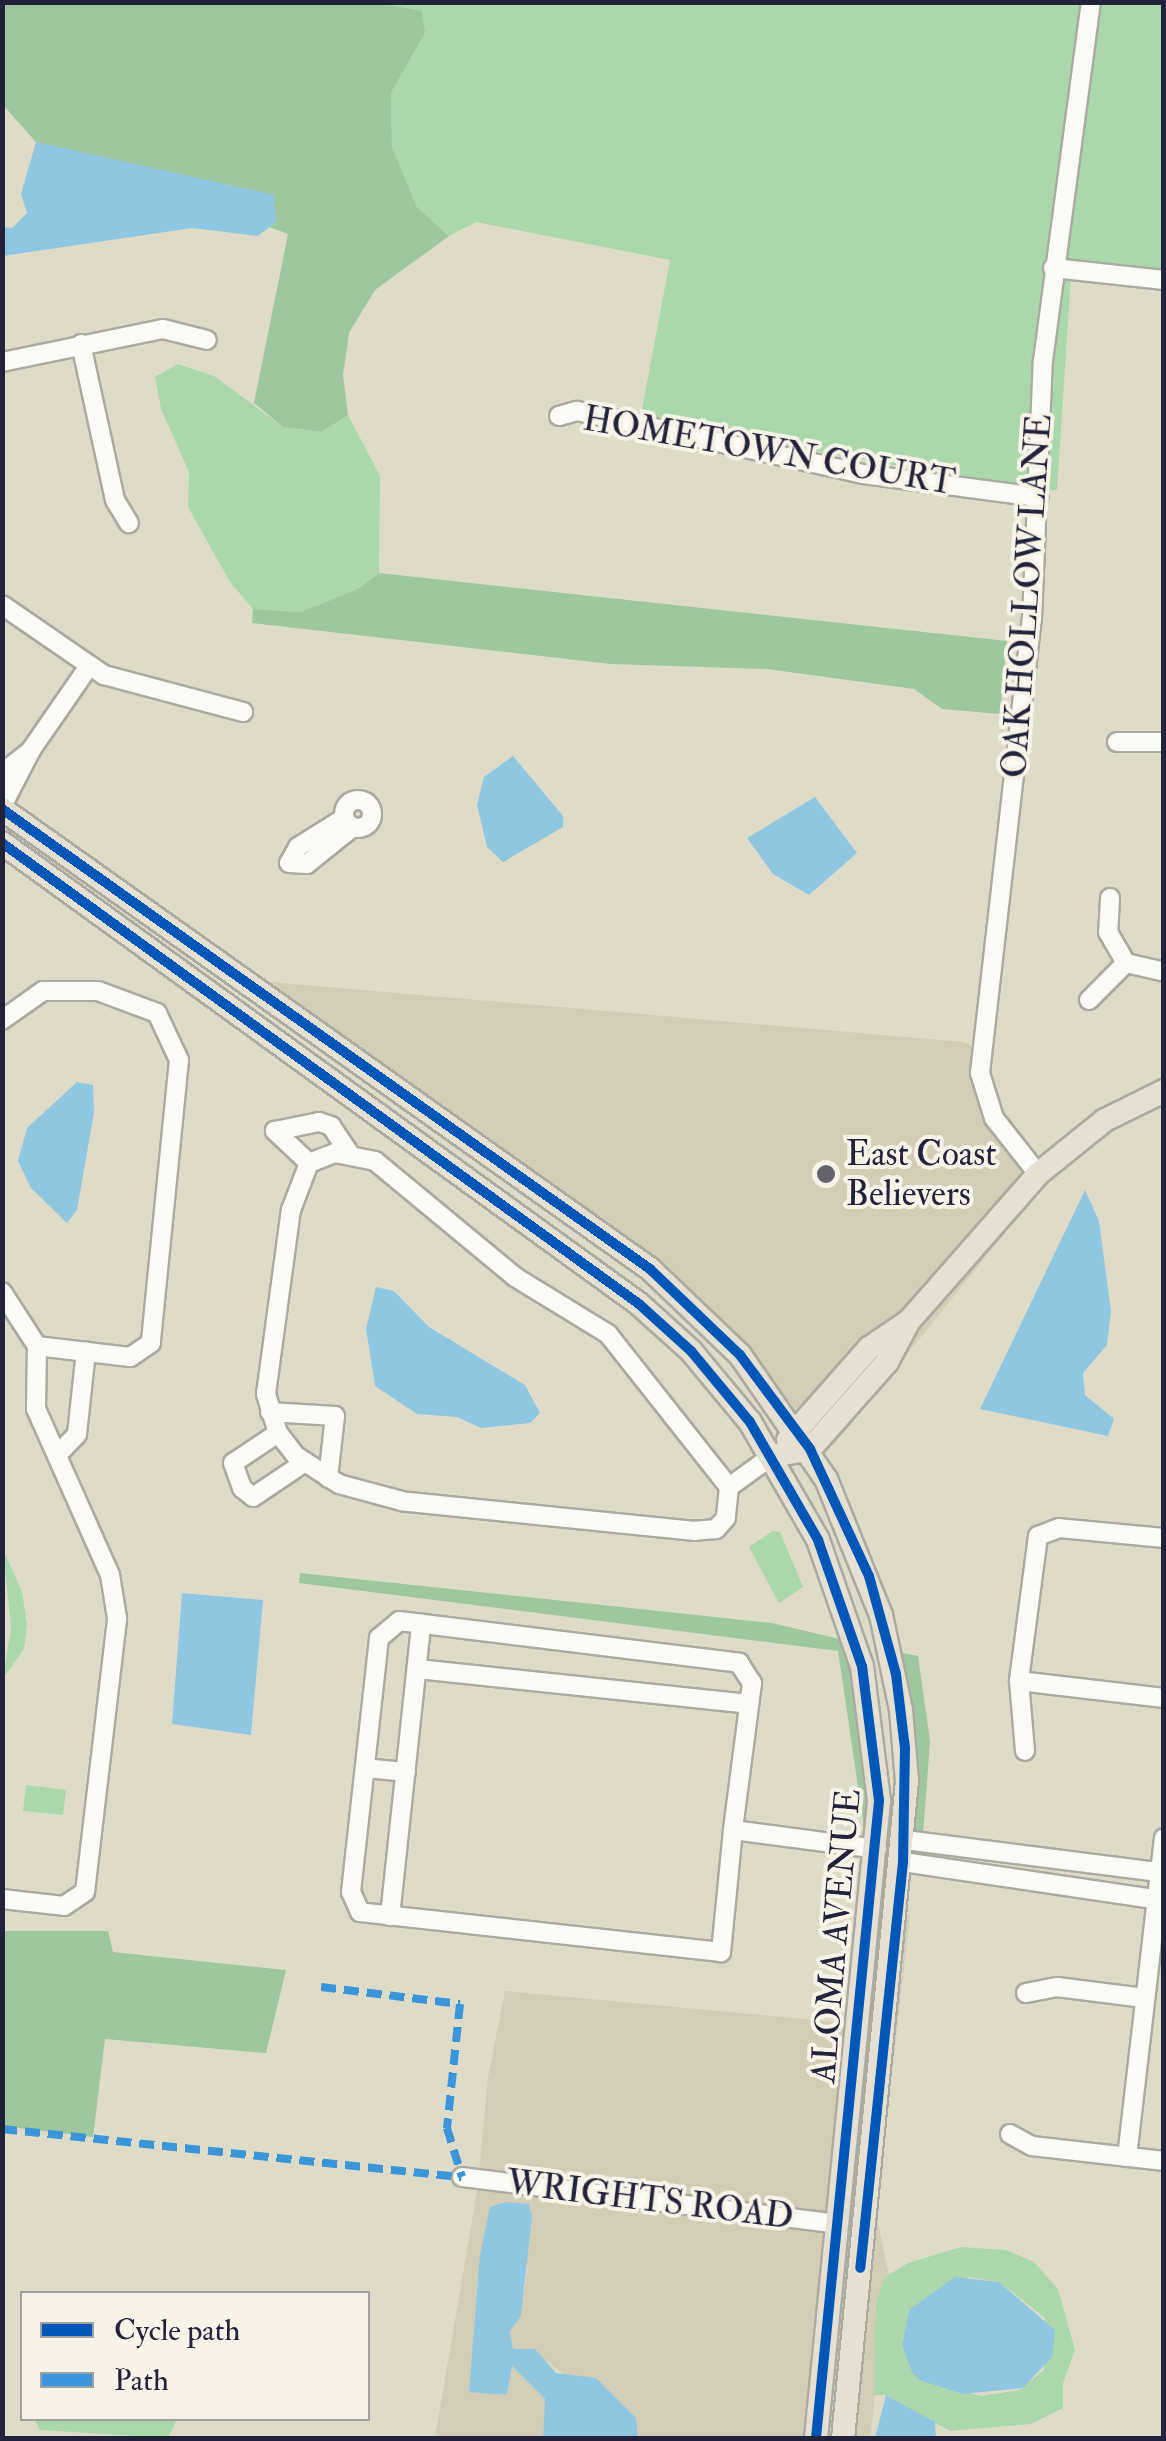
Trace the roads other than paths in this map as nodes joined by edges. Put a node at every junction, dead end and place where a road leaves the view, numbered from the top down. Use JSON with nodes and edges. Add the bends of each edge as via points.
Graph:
{"nodes":[{"id":1,"x":1091,"y":2,"type":"edge"},
{"id":2,"x":1053,"y":268,"type":"junction"},
{"id":3,"x":1164,"y":280,"type":"edge"},
{"id":4,"x":206,"y":340,"type":"dead end"},
{"id":5,"x":81,"y":344,"type":"junction"},
{"id":6,"x":2,"y":362,"type":"edge"},
{"id":7,"x":559,"y":416,"type":"dead end"},
{"id":8,"x":1038,"y":498,"type":"junction"},
{"id":9,"x":129,"y":523,"type":"dead end"},
{"id":10,"x":2,"y":605,"type":"edge"},
{"id":11,"x":89,"y":666,"type":"junction"},
{"id":12,"x":242,"y":712,"type":"dead end"},
{"id":13,"x":1117,"y":742,"type":"dead end"},
{"id":14,"x":1164,"y":742,"type":"edge"},
{"id":15,"x":31,"y":750,"type":"junction"},
{"id":16,"x":2,"y":773,"type":"edge"},
{"id":17,"x":2,"y":808,"type":"edge"},
{"id":18,"x":312,"y":837,"type":"junction"},
{"id":19,"x":2,"y":843,"type":"edge"},
{"id":20,"x":322,"y":854,"type":"junction"},
{"id":21,"x":1110,"y":898,"type":"dead end"},
{"id":22,"x":1126,"y":964,"type":"junction"},
{"id":23,"x":1164,"y":972,"type":"edge"},
{"id":24,"x":1089,"y":1000,"type":"dead end"},
{"id":25,"x":5,"y":1013,"type":"edge"},
{"id":26,"x":1164,"y":1091,"type":"edge"},
{"id":27,"x":428,"y":1151,"type":"junction"},
{"id":28,"x":349,"y":1153,"type":"junction"},
{"id":29,"x":494,"y":1158,"type":"junction"},
{"id":30,"x":309,"y":1163,"type":"junction"},
{"id":31,"x":1038,"y":1174,"type":"junction"},
{"id":32,"x":2,"y":1292,"type":"edge"},
{"id":33,"x":37,"y":1346,"type":"junction"},
{"id":34,"x":86,"y":1351,"type":"junction"},
{"id":35,"x":270,"y":1412,"type":"junction"},
{"id":36,"x":278,"y":1433,"type":"junction"},
{"id":37,"x":803,"y":1440,"type":"junction"},
{"id":38,"x":57,"y":1455,"type":"junction"},
{"id":39,"x":772,"y":1456,"type":"junction"},
{"id":40,"x":305,"y":1462,"type":"junction"},
{"id":41,"x":328,"y":1478,"type":"junction"},
{"id":42,"x":728,"y":1487,"type":"junction"},
{"id":43,"x":1164,"y":1538,"type":"edge"},
{"id":44,"x":421,"y":1624,"type":"junction"},
{"id":45,"x":416,"y":1668,"type":"junction"},
{"id":46,"x":1019,"y":1681,"type":"junction"},
{"id":47,"x":1164,"y":1698,"type":"edge"},
{"id":48,"x":749,"y":1704,"type":"junction"},
{"id":49,"x":1025,"y":1751,"type":"dead end"},
{"id":50,"x":364,"y":1768,"type":"junction"},
{"id":51,"x":406,"y":1772,"type":"junction"},
{"id":52,"x":879,"y":1801,"type":"junction"},
{"id":53,"x":733,"y":1830,"type":"junction"},
{"id":54,"x":1164,"y":1838,"type":"edge"},
{"id":55,"x":877,"y":1849,"type":"junction"},
{"id":56,"x":904,"y":1851,"type":"junction"},
{"id":57,"x":1158,"y":1872,"type":"junction"},
{"id":58,"x":2,"y":1899,"type":"edge"},
{"id":59,"x":1154,"y":1899,"type":"junction"},
{"id":60,"x":898,"y":1914,"type":"junction"},
{"id":61,"x":390,"y":1916,"type":"junction"},
{"id":62,"x":1026,"y":1993,"type":"dead end"},
{"id":63,"x":1144,"y":1998,"type":"junction"},
{"id":64,"x":1010,"y":2134,"type":"dead end"},
{"id":65,"x":1127,"y":2158,"type":"junction"},
{"id":66,"x":1164,"y":2161,"type":"edge"},
{"id":67,"x":462,"y":2177,"type":"dead end"},
{"id":68,"x":837,"y":2224,"type":"junction"},
{"id":69,"x":860,"y":2268,"type":"junction"},
{"id":70,"x":817,"y":2437,"type":"edge"},
{"id":71,"x":842,"y":2438,"type":"edge"}],
"edges":[{"from":1,"to":2,"type":"street","name":"OAK HOLLOW LANE"},
{"from":2,"to":3,"type":"street"},
{"from":2,"to":8,"type":"street","name":"OAK HOLLOW LANE"},
{"from":4,"to":5,"type":"street","via":[[163,329]]},
{"from":5,"to":6,"type":"street"},
{"from":5,"to":9,"type":"street","via":[[115,500]]},
{"from":7,"to":8,"type":"street","name":"HOMETOWN COURT","via":[[577,411],[863,474]]},
{"from":8,"to":31,"type":"street","name":"OAK HOLLOW LANE","via":[[1032,618],[980,1073],[994,1118]]},
{"from":10,"to":11,"type":"street"},
{"from":11,"to":12,"type":"street"},
{"from":11,"to":15,"type":"street"},
{"from":13,"to":14,"type":"street"},
{"from":15,"to":16,"type":"street"},
{"from":15,"to":17,"type":"street"},
{"from":17,"to":29,"type":"main road","name":"ALOMA AVENUE"},
{"from":18,"to":20,"type":"street"},
{"from":18,"to":20,"type":"street","via":[[289,863],[307,864]]},
{"from":18,"to":20,"type":"street","via":[[349,823]]},
{"from":19,"to":27,"type":"main road","name":"ALOMA AVENUE"},
{"from":21,"to":22,"type":"street","via":[[1108,932]]},
{"from":22,"to":23,"type":"street"},
{"from":22,"to":24,"type":"street"},
{"from":25,"to":34,"type":"street","via":[[43,991],[98,990],[157,1013],[179,1060],[154,1336],[137,1356]]},
{"from":26,"to":31,"type":"main road","via":[[1105,1120]]},
{"from":27,"to":29,"type":"main road","via":[[463,1162]]},
{"from":27,"to":39,"type":"main road","name":"ALOMA AVENUE","via":[[666,1327]]},
{"from":28,"to":30,"type":"street"},
{"from":28,"to":30,"type":"street","via":[[331,1126],[319,1122],[276,1131]]},
{"from":28,"to":42,"type":"street","via":[[388,1169],[515,1278],[608,1334]]},
{"from":29,"to":37,"type":"main road","name":"ALOMA AVENUE","via":[[675,1290],[740,1355]]},
{"from":30,"to":35,"type":"street","via":[[287,1230],[282,1315],[267,1386]]},
{"from":31,"to":37,"type":"main road","via":[[909,1321],[887,1362]]},
{"from":32,"to":33,"type":"street"},
{"from":33,"to":34,"type":"street"},
{"from":33,"to":38,"type":"street","via":[[36,1409]]},
{"from":34,"to":38,"type":"street","via":[[77,1434]]},
{"from":35,"to":36,"type":"street"},
{"from":35,"to":41,"type":"street","via":[[335,1416]]},
{"from":36,"to":40,"type":"street"},
{"from":36,"to":40,"type":"street","via":[[232,1463],[242,1488],[253,1497]]},
{"from":37,"to":39,"type":"main road"},
{"from":37,"to":56,"type":"main road","name":"ALOMA AVENUE","via":[[856,1543],[889,1643],[905,1748]]},
{"from":38,"to":58,"type":"street","via":[[117,1607],[89,1883],[70,1906]]},
{"from":39,"to":42,"type":"street"},
{"from":39,"to":52,"type":"main road","name":"ALOMA AVENUE","via":[[818,1540],[851,1625],[871,1710]]},
{"from":40,"to":41,"type":"street"},
{"from":41,"to":42,"type":"street","via":[[402,1501],[695,1531],[716,1529],[726,1518]]},
{"from":43,"to":46,"type":"street","via":[[1059,1528],[1038,1536]]},
{"from":44,"to":45,"type":"street"},
{"from":44,"to":48,"type":"street","via":[[739,1663],[752,1684]]},
{"from":44,"to":50,"type":"street","via":[[388,1624],[379,1638]]},
{"from":45,"to":48,"type":"street"},
{"from":45,"to":51,"type":"street"},
{"from":46,"to":47,"type":"street"},
{"from":46,"to":49,"type":"street"},
{"from":48,"to":53,"type":"street"},
{"from":50,"to":51,"type":"street"},
{"from":50,"to":61,"type":"street","via":[[351,1892],[360,1912]]},
{"from":51,"to":61,"type":"street"},
{"from":52,"to":55,"type":"main road","name":"ALOMA AVENUE"},
{"from":52,"to":56,"type":"main road"},
{"from":53,"to":55,"type":"street"},
{"from":53,"to":61,"type":"street","via":[[722,1952]]},
{"from":54,"to":57,"type":"street"},
{"from":55,"to":60,"type":"main road"},
{"from":55,"to":68,"type":"main road","name":"ALOMA AVENUE"},
{"from":56,"to":57,"type":"street"},
{"from":56,"to":59,"type":"street"},
{"from":56,"to":60,"type":"main road","name":"ALOMA AVENUE"},
{"from":57,"to":59,"type":"street"},
{"from":59,"to":63,"type":"street"},
{"from":60,"to":69,"type":"main road","name":"ALOMA AVENUE"},
{"from":62,"to":63,"type":"street","via":[[1056,1988]]},
{"from":63,"to":65,"type":"street"},
{"from":64,"to":65,"type":"street","via":[[1032,2146]]},
{"from":65,"to":66,"type":"street"},
{"from":67,"to":68,"type":"street","name":"WRIGHTS ROAD"},
{"from":68,"to":69,"type":"main road"},
{"from":68,"to":70,"type":"main road","name":"ALOMA AVENUE"},
{"from":69,"to":71,"type":"main road","name":"ALOMA AVENUE"}]}
